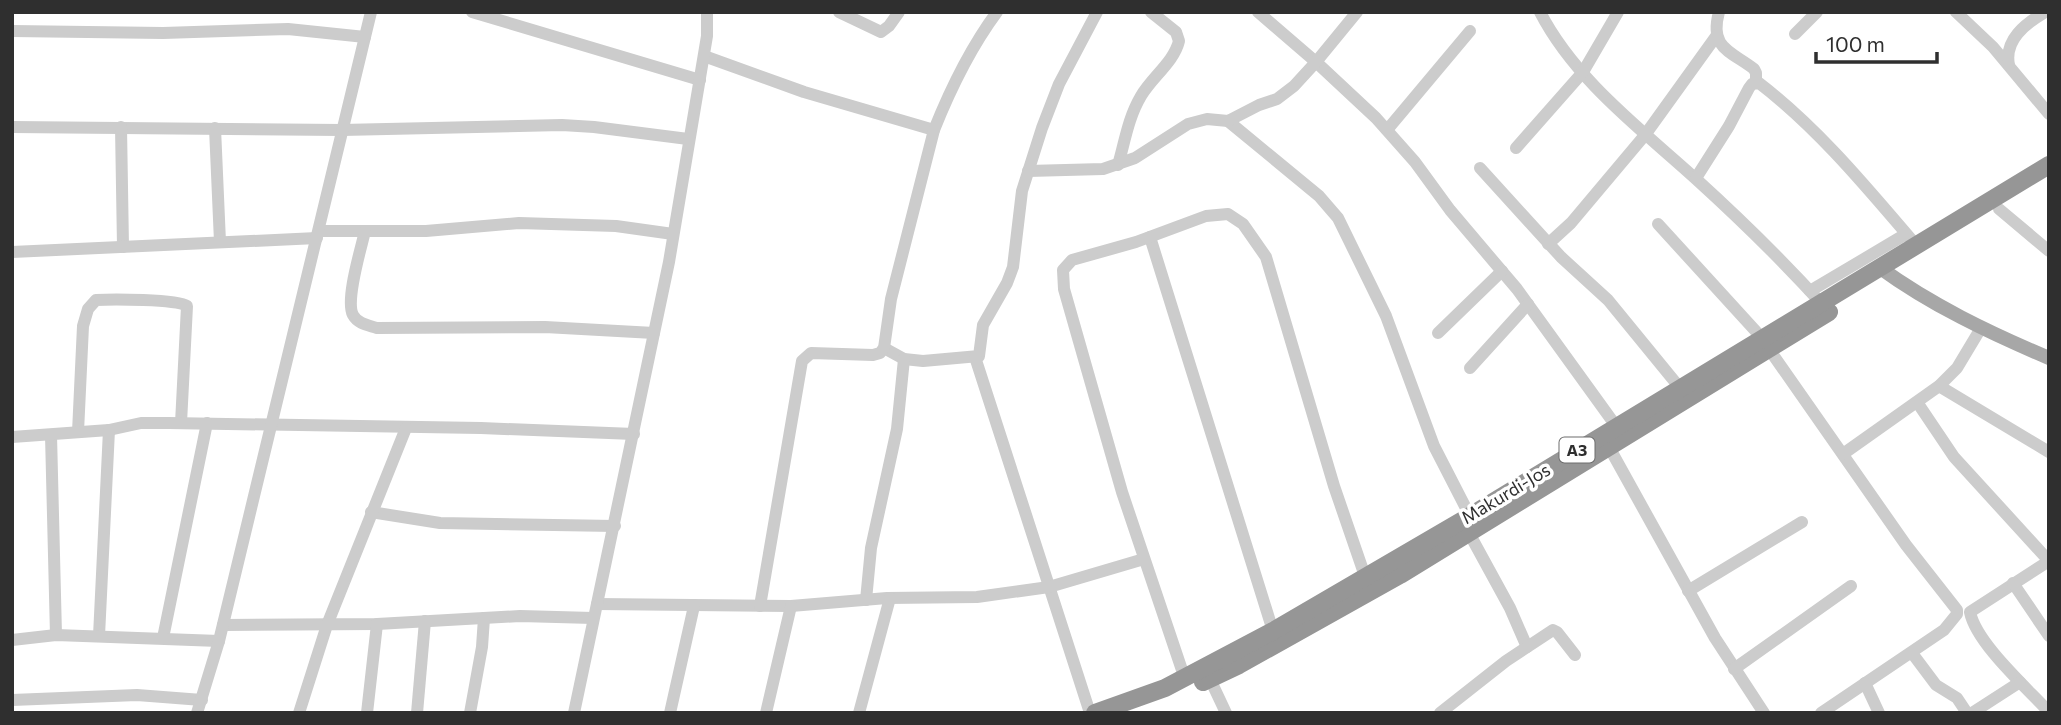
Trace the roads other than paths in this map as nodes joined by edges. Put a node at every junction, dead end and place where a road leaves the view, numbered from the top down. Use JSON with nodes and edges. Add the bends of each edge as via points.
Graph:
{"nodes":[{"id":1,"x":372,"y":12,"type":"edge"},
{"id":2,"x":472,"y":12,"type":"edge"},
{"id":3,"x":707,"y":12,"type":"edge"},
{"id":4,"x":839,"y":12,"type":"edge"},
{"id":5,"x":899,"y":12,"type":"edge"},
{"id":6,"x":998,"y":12,"type":"edge"},
{"id":7,"x":1097,"y":12,"type":"edge"},
{"id":8,"x":1258,"y":12,"type":"edge"},
{"id":9,"x":1356,"y":12,"type":"edge"},
{"id":10,"x":1539,"y":12,"type":"edge"},
{"id":11,"x":1618,"y":12,"type":"edge"},
{"id":12,"x":1719,"y":12,"type":"edge"},
{"id":13,"x":1818,"y":12,"type":"edge"},
{"id":14,"x":2045,"y":12,"type":"edge"},
{"id":15,"x":1158,"y":14,"type":"edge"},
{"id":16,"x":1962,"y":14,"type":"edge"},
{"id":17,"x":12,"y":31,"type":"edge"},
{"id":18,"x":1470,"y":32,"type":"dead end"},
{"id":19,"x":1795,"y":34,"type":"dead end"},
{"id":20,"x":1717,"y":35,"type":"junction"},
{"id":21,"x":365,"y":37,"type":"junction"},
{"id":22,"x":704,"y":55,"type":"junction"},
{"id":23,"x":1317,"y":62,"type":"junction"},
{"id":24,"x":2009,"y":65,"type":"junction"},
{"id":25,"x":1583,"y":72,"type":"junction"},
{"id":26,"x":700,"y":80,"type":"junction"},
{"id":27,"x":1756,"y":82,"type":"junction"},
{"id":28,"x":2049,"y":114,"type":"edge"},
{"id":29,"x":1228,"y":121,"type":"junction"},
{"id":30,"x":12,"y":127,"type":"edge"},
{"id":31,"x":121,"y":127,"type":"junction"},
{"id":32,"x":215,"y":128,"type":"junction"},
{"id":33,"x":342,"y":130,"type":"junction"},
{"id":34,"x":934,"y":130,"type":"junction"},
{"id":35,"x":1387,"y":130,"type":"junction"},
{"id":36,"x":1645,"y":135,"type":"junction"},
{"id":37,"x":688,"y":139,"type":"junction"},
{"id":38,"x":1124,"y":144,"type":"junction"},
{"id":39,"x":1516,"y":148,"type":"dead end"},
{"id":40,"x":1135,"y":158,"type":"junction"},
{"id":41,"x":1118,"y":165,"type":"junction"},
{"id":42,"x":2049,"y":165,"type":"edge"},
{"id":43,"x":1480,"y":168,"type":"dead end"},
{"id":44,"x":1028,"y":172,"type":"junction"},
{"id":45,"x":1696,"y":178,"type":"junction"},
{"id":46,"x":2049,"y":179,"type":"edge"},
{"id":47,"x":1999,"y":209,"type":"junction"},
{"id":48,"x":1658,"y":224,"type":"dead end"},
{"id":49,"x":365,"y":231,"type":"junction"},
{"id":50,"x":318,"y":234,"type":"junction"},
{"id":51,"x":673,"y":234,"type":"junction"},
{"id":52,"x":1150,"y":237,"type":"junction"},
{"id":53,"x":1911,"y":240,"type":"junction"},
{"id":54,"x":220,"y":242,"type":"junction"},
{"id":55,"x":1548,"y":244,"type":"junction"},
{"id":56,"x":122,"y":247,"type":"junction"},
{"id":57,"x":2049,"y":251,"type":"edge"},
{"id":58,"x":12,"y":252,"type":"edge"},
{"id":59,"x":1878,"y":267,"type":"junction"},
{"id":60,"x":1502,"y":271,"type":"junction"},
{"id":61,"x":1816,"y":297,"type":"junction"},
{"id":62,"x":1528,"y":304,"type":"junction"},
{"id":63,"x":1981,"y":328,"type":"junction"},
{"id":64,"x":654,"y":333,"type":"junction"},
{"id":65,"x":1438,"y":333,"type":"dead end"},
{"id":66,"x":1766,"y":344,"type":"junction"},
{"id":67,"x":884,"y":348,"type":"junction"},
{"id":68,"x":975,"y":358,"type":"junction"},
{"id":69,"x":2049,"y":358,"type":"edge"},
{"id":70,"x":904,"y":359,"type":"junction"},
{"id":71,"x":1470,"y":368,"type":"dead end"},
{"id":72,"x":1939,"y":386,"type":"junction"},
{"id":73,"x":1680,"y":388,"type":"junction"},
{"id":74,"x":1917,"y":402,"type":"junction"},
{"id":75,"x":181,"y":423,"type":"junction"},
{"id":76,"x":207,"y":423,"type":"junction"},
{"id":77,"x":272,"y":426,"type":"junction"},
{"id":78,"x":1616,"y":426,"type":"junction"},
{"id":79,"x":406,"y":428,"type":"junction"},
{"id":80,"x":108,"y":430,"type":"junction"},
{"id":81,"x":78,"y":432,"type":"junction"},
{"id":82,"x":634,"y":434,"type":"junction"},
{"id":83,"x":51,"y":435,"type":"junction"},
{"id":84,"x":12,"y":437,"type":"edge"},
{"id":85,"x":1609,"y":447,"type":"junction"},
{"id":86,"x":2049,"y":452,"type":"edge"},
{"id":87,"x":1843,"y":454,"type":"junction"},
{"id":88,"x":372,"y":512,"type":"junction"},
{"id":89,"x":1802,"y":522,"type":"dead end"},
{"id":90,"x":1469,"y":524,"type":"junction"},
{"id":91,"x":615,"y":526,"type":"junction"},
{"id":92,"x":1144,"y":559,"type":"junction"},
{"id":93,"x":2012,"y":583,"type":"junction"},
{"id":94,"x":1368,"y":584,"type":"junction"},
{"id":95,"x":1852,"y":586,"type":"dead end"},
{"id":96,"x":1049,"y":587,"type":"junction"},
{"id":97,"x":1688,"y":591,"type":"junction"},
{"id":98,"x":890,"y":598,"type":"junction"},
{"id":99,"x":866,"y":600,"type":"junction"},
{"id":100,"x":597,"y":604,"type":"junction"},
{"id":101,"x":694,"y":606,"type":"junction"},
{"id":102,"x":760,"y":606,"type":"junction"},
{"id":103,"x":791,"y":606,"type":"junction"},
{"id":104,"x":484,"y":618,"type":"junction"},
{"id":105,"x":593,"y":618,"type":"junction"},
{"id":106,"x":425,"y":621,"type":"junction"},
{"id":107,"x":377,"y":624,"type":"junction"},
{"id":108,"x":223,"y":625,"type":"junction"},
{"id":109,"x":327,"y":625,"type":"junction"},
{"id":110,"x":1273,"y":631,"type":"junction"},
{"id":111,"x":56,"y":635,"type":"junction"},
{"id":112,"x":99,"y":636,"type":"junction"},
{"id":113,"x":2049,"y":636,"type":"edge"},
{"id":114,"x":163,"y":638,"type":"junction"},
{"id":115,"x":12,"y":640,"type":"edge"},
{"id":116,"x":219,"y":641,"type":"junction"},
{"id":117,"x":1527,"y":647,"type":"junction"},
{"id":118,"x":1912,"y":653,"type":"junction"},
{"id":119,"x":1575,"y":655,"type":"dead end"},
{"id":120,"x":1734,"y":669,"type":"junction"},
{"id":121,"x":1185,"y":679,"type":"junction"},
{"id":122,"x":1210,"y":679,"type":"junction"},
{"id":123,"x":2020,"y":682,"type":"junction"},
{"id":124,"x":1865,"y":683,"type":"junction"},
{"id":125,"x":12,"y":700,"type":"edge"},
{"id":126,"x":199,"y":706,"type":"edge"},
{"id":127,"x":1966,"y":711,"type":"edge"},
{"id":128,"x":2049,"y":712,"type":"edge"},
{"id":129,"x":299,"y":713,"type":"edge"},
{"id":130,"x":367,"y":713,"type":"edge"},
{"id":131,"x":417,"y":713,"type":"edge"},
{"id":132,"x":470,"y":713,"type":"edge"},
{"id":133,"x":574,"y":713,"type":"edge"},
{"id":134,"x":670,"y":713,"type":"edge"},
{"id":135,"x":766,"y":713,"type":"edge"},
{"id":136,"x":859,"y":713,"type":"edge"},
{"id":137,"x":1093,"y":713,"type":"edge"},
{"id":138,"x":1128,"y":713,"type":"edge"},
{"id":139,"x":1226,"y":713,"type":"edge"},
{"id":140,"x":1440,"y":713,"type":"edge"},
{"id":141,"x":1764,"y":713,"type":"edge"},
{"id":142,"x":1821,"y":713,"type":"edge"},
{"id":143,"x":1879,"y":713,"type":"edge"}],
"edges":[{"from":1,"to":21,"type":"street"},
{"from":2,"to":26,"type":"street"},
{"from":3,"to":22,"type":"street"},
{"from":4,"to":5,"type":"street","via":[[881,33]]},
{"from":6,"to":34,"type":"street","via":[[975,46]]},
{"from":7,"to":44,"type":"street","via":[[1059,84]]},
{"from":8,"to":23,"type":"street"},
{"from":9,"to":23,"type":"street"},
{"from":10,"to":25,"type":"street"},
{"from":11,"to":25,"type":"street"},
{"from":12,"to":20,"type":"street"},
{"from":13,"to":19,"type":"street"},
{"from":14,"to":24,"type":"street","via":[[2011,41]]},
{"from":15,"to":38,"type":"street","via":[[1176,32],[1178,46],[1139,99],[1127,123]]},
{"from":16,"to":24,"type":"street"},
{"from":17,"to":21,"type":"street","via":[[288,29]]},
{"from":18,"to":35,"type":"street"},
{"from":20,"to":27,"type":"street","via":[[1725,51],[1754,69]]},
{"from":20,"to":36,"type":"street"},
{"from":21,"to":33,"type":"street"},
{"from":22,"to":26,"type":"street"},
{"from":22,"to":34,"type":"street","via":[[804,92]]},
{"from":23,"to":29,"type":"street","via":[[1286,94]]},
{"from":23,"to":35,"type":"street"},
{"from":24,"to":28,"type":"street"},
{"from":25,"to":36,"type":"street"},
{"from":25,"to":39,"type":"street"},
{"from":26,"to":37,"type":"street"},
{"from":27,"to":45,"type":"street"},
{"from":27,"to":53,"type":"street","via":[[1815,132]]},
{"from":29,"to":40,"type":"street","via":[[1207,119],[1188,124]]},
{"from":29,"to":90,"type":"street","via":[[1319,196],[1338,218],[1386,316],[1434,446]]},
{"from":30,"to":31,"type":"street"},
{"from":31,"to":32,"type":"street"},
{"from":31,"to":56,"type":"street"},
{"from":32,"to":33,"type":"street"},
{"from":32,"to":54,"type":"street"},
{"from":33,"to":37,"type":"street","via":[[562,125]]},
{"from":33,"to":50,"type":"street"},
{"from":34,"to":67,"type":"street","via":[[891,299]]},
{"from":35,"to":60,"type":"street"},
{"from":36,"to":45,"type":"street"},
{"from":36,"to":55,"type":"street"},
{"from":37,"to":51,"type":"street"},
{"from":38,"to":40,"type":"street"},
{"from":38,"to":41,"type":"street"},
{"from":40,"to":41,"type":"street"},
{"from":41,"to":44,"type":"street"},
{"from":42,"to":53,"type":"highway","name":"Makurdi-Jos","number":"A3"},
{"from":43,"to":55,"type":"street"},
{"from":44,"to":68,"type":"street","via":[[1013,267],[983,325],[981,351]]},
{"from":45,"to":61,"type":"street"},
{"from":46,"to":47,"type":"highway","name":"Makurdi-Jos","number":"A3"},
{"from":47,"to":57,"type":"street"},
{"from":47,"to":59,"type":"highway","name":"Makurdi-Jos","number":"A3"},
{"from":48,"to":66,"type":"street"},
{"from":49,"to":50,"type":"street"},
{"from":49,"to":51,"type":"street","via":[[519,223],[616,226]]},
{"from":49,"to":64,"type":"street","via":[[350,303],[355,318],[363,324],[377,328],[545,327]]},
{"from":50,"to":54,"type":"street"},
{"from":50,"to":77,"type":"street"},
{"from":51,"to":64,"type":"street"},
{"from":52,"to":92,"type":"street","via":[[1072,260],[1062,278]]},
{"from":52,"to":94,"type":"street","via":[[1222,212],[1243,223],[1266,257]]},
{"from":52,"to":110,"type":"street"},
{"from":53,"to":59,"type":"highway","name":"Makurdi-Jos","number":"A3"},
{"from":54,"to":56,"type":"street"},
{"from":55,"to":73,"type":"street","via":[[1608,300]]},
{"from":56,"to":58,"type":"street"},
{"from":59,"to":61,"type":"highway","name":"Makurdi-Jos","number":"A3"},
{"from":59,"to":63,"type":"main road"},
{"from":59,"to":66,"type":"highway","name":"Makurdi-Jos","number":"A3"},
{"from":60,"to":62,"type":"street"},
{"from":60,"to":65,"type":"street"},
{"from":61,"to":66,"type":"highway","name":"Makurdi-Jos","number":"A3"},
{"from":62,"to":71,"type":"street"},
{"from":62,"to":78,"type":"street"},
{"from":63,"to":69,"type":"main road"},
{"from":63,"to":72,"type":"street","via":[[1957,368]]},
{"from":64,"to":82,"type":"street"},
{"from":66,"to":73,"type":"highway","name":"Makurdi-Jos","number":"A3"},
{"from":66,"to":85,"type":"highway","name":"Makurdi-Jos","number":"A3"},
{"from":66,"to":87,"type":"street"},
{"from":67,"to":70,"type":"street"},
{"from":67,"to":102,"type":"street","via":[[873,355],[811,353],[802,361]]},
{"from":68,"to":70,"type":"street"},
{"from":68,"to":96,"type":"street"},
{"from":70,"to":99,"type":"street","via":[[894,448],[871,548]]},
{"from":72,"to":74,"type":"street"},
{"from":72,"to":86,"type":"street"},
{"from":73,"to":78,"type":"highway","name":"Makurdi-Jos","number":"A3"},
{"from":74,"to":87,"type":"street"},
{"from":74,"to":93,"type":"street","via":[[1954,457],[2048,560]]},
{"from":75,"to":76,"type":"street"},
{"from":75,"to":80,"type":"street","via":[[141,423]]},
{"from":75,"to":81,"type":"street","via":[[187,306],[175,301],[96,300],[83,326]]},
{"from":76,"to":77,"type":"street"},
{"from":76,"to":114,"type":"street"},
{"from":77,"to":79,"type":"street"},
{"from":77,"to":108,"type":"street"},
{"from":78,"to":90,"type":"highway","name":"Makurdi-Jos","number":"A3"},
{"from":79,"to":82,"type":"street"},
{"from":79,"to":88,"type":"street"},
{"from":80,"to":81,"type":"street"},
{"from":80,"to":112,"type":"street"},
{"from":81,"to":83,"type":"street"},
{"from":82,"to":91,"type":"street"},
{"from":83,"to":84,"type":"street"},
{"from":83,"to":111,"type":"street"},
{"from":85,"to":90,"type":"highway","name":"Makurdi-Jos","number":"A3"},
{"from":85,"to":97,"type":"street"},
{"from":87,"to":118,"type":"street","via":[[1957,610],[1944,630]]},
{"from":88,"to":91,"type":"street","via":[[440,523]]},
{"from":88,"to":109,"type":"street"},
{"from":89,"to":97,"type":"street"},
{"from":90,"to":94,"type":"highway","name":"Makurdi-Jos","number":"A3"},
{"from":90,"to":117,"type":"street"},
{"from":91,"to":100,"type":"street"},
{"from":92,"to":96,"type":"street"},
{"from":92,"to":121,"type":"street"},
{"from":93,"to":113,"type":"street"},
{"from":93,"to":123,"type":"street","via":[[1970,612],[1982,636]]},
{"from":94,"to":110,"type":"highway","name":"Makurdi-Jos","number":"A3"},
{"from":94,"to":122,"type":"highway","name":"Makurdi-Jos","number":"A3"},
{"from":95,"to":120,"type":"street"},
{"from":96,"to":98,"type":"street","via":[[976,597]]},
{"from":96,"to":137,"type":"street"},
{"from":97,"to":120,"type":"street"},
{"from":98,"to":99,"type":"street"},
{"from":98,"to":136,"type":"street"},
{"from":99,"to":103,"type":"street"},
{"from":100,"to":101,"type":"street"},
{"from":100,"to":105,"type":"street"},
{"from":101,"to":102,"type":"street"},
{"from":101,"to":134,"type":"street"},
{"from":102,"to":103,"type":"street"},
{"from":103,"to":135,"type":"street"},
{"from":104,"to":105,"type":"street"},
{"from":104,"to":106,"type":"street"},
{"from":104,"to":132,"type":"street"},
{"from":105,"to":133,"type":"street"},
{"from":106,"to":107,"type":"street"},
{"from":106,"to":131,"type":"street"},
{"from":107,"to":109,"type":"street"},
{"from":107,"to":130,"type":"street"},
{"from":108,"to":109,"type":"street"},
{"from":108,"to":116,"type":"street"},
{"from":109,"to":129,"type":"street"},
{"from":110,"to":121,"type":"highway","name":"Makurdi-Jos","number":"A3"},
{"from":111,"to":112,"type":"street"},
{"from":111,"to":115,"type":"street"},
{"from":112,"to":114,"type":"street"},
{"from":114,"to":116,"type":"street"},
{"from":116,"to":126,"type":"street"},
{"from":117,"to":119,"type":"street","via":[[1555,630]]},
{"from":117,"to":140,"type":"street"},
{"from":118,"to":124,"type":"street"},
{"from":118,"to":127,"type":"street","via":[[1936,685],[1957,698]]},
{"from":120,"to":141,"type":"street"},
{"from":121,"to":137,"type":"highway","name":"Makurdi-Jos","number":"A3"},
{"from":122,"to":138,"type":"highway","name":"Makurdi-Jos","number":"A3"},
{"from":122,"to":139,"type":"street"},
{"from":123,"to":127,"type":"street"},
{"from":123,"to":128,"type":"street"},
{"from":124,"to":142,"type":"street"},
{"from":124,"to":143,"type":"street"},
{"from":125,"to":126,"type":"street","via":[[137,695]]}]}
